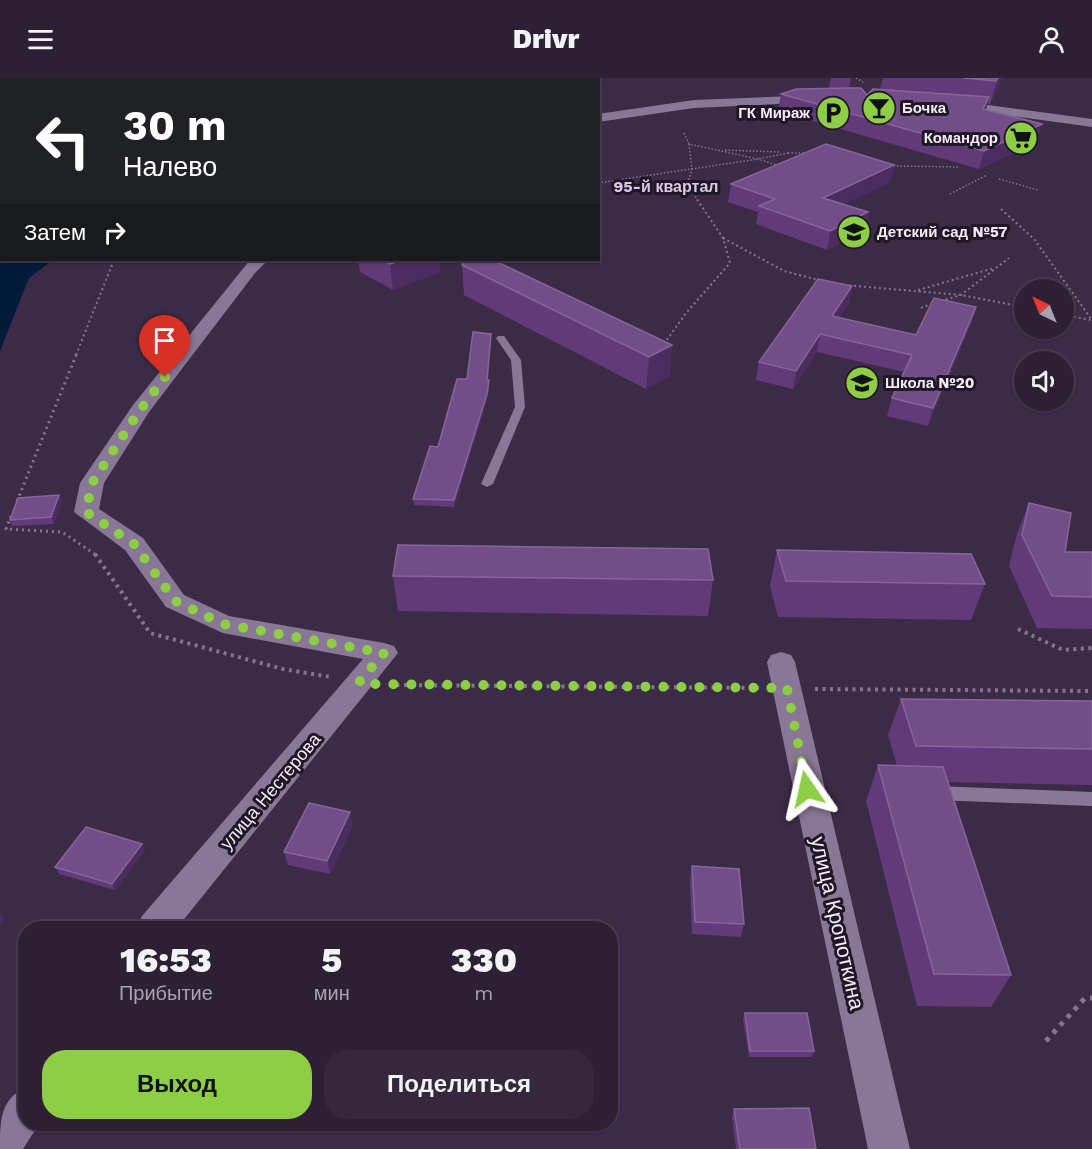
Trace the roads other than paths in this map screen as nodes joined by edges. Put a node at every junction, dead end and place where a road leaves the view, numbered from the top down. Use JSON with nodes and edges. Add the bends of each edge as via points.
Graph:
{"nodes":[{"id":1,"x":835,"y":99,"type":"edge"},
{"id":2,"x":937,"y":103,"type":"edge"},
{"id":3,"x":600,"y":118,"type":"edge"},
{"id":4,"x":1092,"y":123,"type":"edge"},
{"id":5,"x":260,"y":261,"type":"edge"},
{"id":6,"x":501,"y":338,"type":"dead end"},
{"id":7,"x":487,"y":484,"type":"dead end"},
{"id":8,"x":784,"y":675,"type":"road end"},
{"id":9,"x":925,"y":793,"type":"edge"},
{"id":10,"x":1092,"y":799,"type":"edge"},
{"id":11,"x":161,"y":921,"type":"edge"},
{"id":12,"x":18,"y":1119,"type":"edge"},
{"id":13,"x":0,"y":1147,"type":"edge"},
{"id":14,"x":889,"y":1149,"type":"edge"}],
"edges":[{"from":1,"to":3,"type":"street","via":[[694,104]]},
{"from":2,"to":4,"type":"street"},
{"from":5,"to":11,"type":"street","name":"улица Нестерова","via":[[249,269],[140,410],[92,483],[86,512],[134,544],[175,601],[213,620],[384,653]]},
{"from":6,"to":7,"type":"lane","via":[[516,360],[520,407]]},
{"from":8,"to":14,"type":"street","name":"улица Кропоткина"},
{"from":9,"to":10,"type":"lane"},
{"from":12,"to":13,"type":"street"}]}
